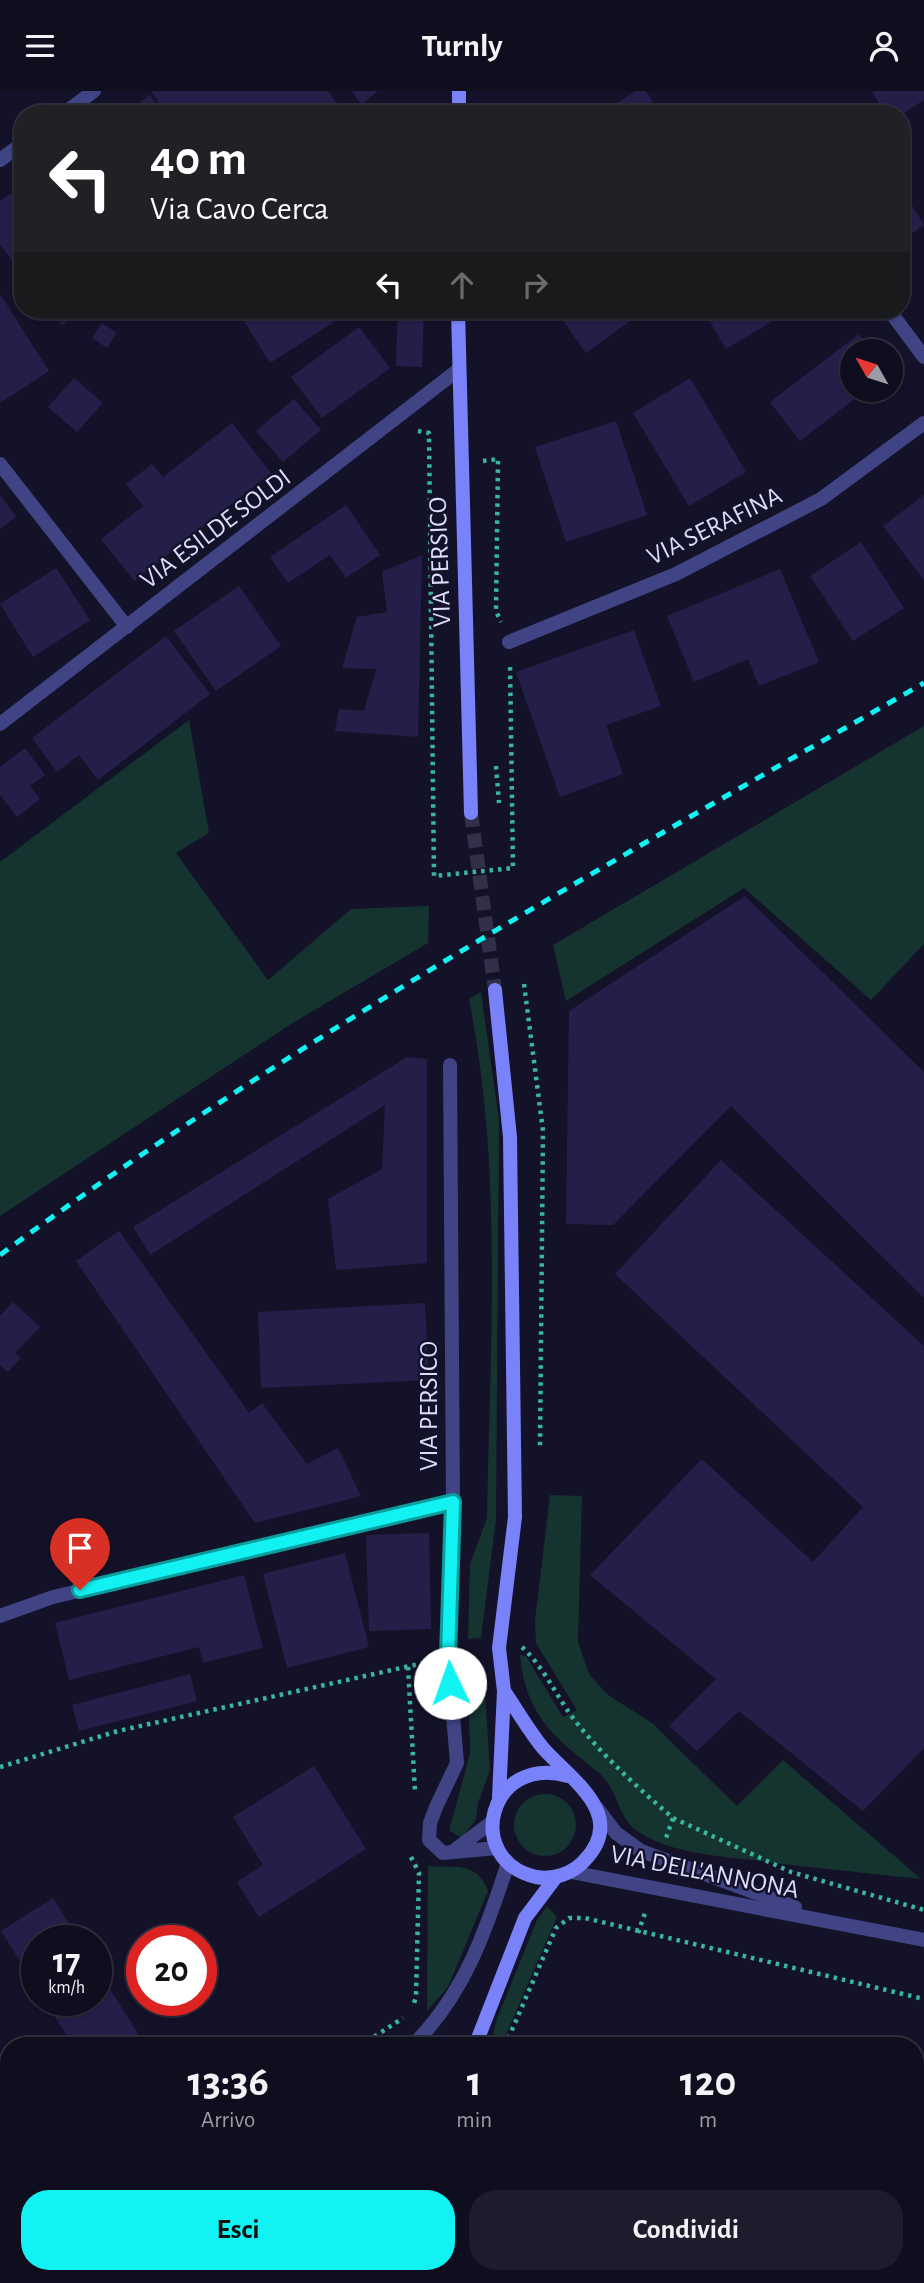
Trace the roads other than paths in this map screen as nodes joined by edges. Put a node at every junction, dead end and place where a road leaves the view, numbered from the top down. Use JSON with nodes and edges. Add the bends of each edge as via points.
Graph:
{"nodes":[{"id":1,"x":94,"y":91,"type":"edge"},
{"id":2,"x":75,"y":105,"type":"edge"},
{"id":3,"x":458,"y":319,"type":"edge"},
{"id":4,"x":896,"y":319,"type":"edge"},
{"id":5,"x":924,"y":357,"type":"edge"},
{"id":6,"x":458,"y":370,"type":"junction"},
{"id":7,"x":924,"y":423,"type":"edge"},
{"id":8,"x":0,"y":464,"type":"edge"},
{"id":9,"x":127,"y":627,"type":"junction"},
{"id":10,"x":509,"y":642,"type":"road end"},
{"id":11,"x":0,"y":724,"type":"edge"},
{"id":12,"x":471,"y":813,"type":"tunnel mouth"},
{"id":13,"x":495,"y":990,"type":"tunnel mouth"},
{"id":14,"x":450,"y":1065,"type":"dead end"},
{"id":15,"x":453,"y":1502,"type":"junction"},
{"id":16,"x":0,"y":1616,"type":"edge"},
{"id":17,"x":504,"y":1691,"type":"junction"},
{"id":18,"x":568,"y":1776,"type":"junction"},
{"id":19,"x":499,"y":1797,"type":"junction"},
{"id":20,"x":597,"y":1808,"type":"junction"},
{"id":21,"x":492,"y":1822,"type":"junction"},
{"id":22,"x":497,"y":1848,"type":"junction"},
{"id":23,"x":451,"y":1853,"type":"junction"},
{"id":24,"x":508,"y":1863,"type":"junction"},
{"id":25,"x":571,"y":1872,"type":"junction"},
{"id":26,"x":556,"y":1877,"type":"junction"},
{"id":27,"x":829,"y":1920,"type":"junction"},
{"id":28,"x":924,"y":1940,"type":"edge"},
{"id":29,"x":421,"y":2037,"type":"edge"},
{"id":30,"x":479,"y":2037,"type":"edge"}],
"edges":[{"from":1,"to":2,"type":"street"},
{"from":3,"to":6,"type":"street","name":"VIA PERSICO"},
{"from":4,"to":5,"type":"street"},
{"from":6,"to":9,"type":"street","name":"VIA ESILDE SOLDI"},
{"from":6,"to":12,"type":"street","name":"VIA PERSICO"},
{"from":7,"to":10,"type":"street","name":"VIA SERAFINA","via":[[821,499],[676,574]]},
{"from":8,"to":9,"type":"street"},
{"from":9,"to":11,"type":"street","name":"VIA ESILDE SOLDI"},
{"from":13,"to":17,"type":"street","via":[[510,1137],[513,1311],[515,1517],[499,1648]]},
{"from":14,"to":15,"type":"street","name":"VIA PERSICO"},
{"from":15,"to":16,"type":"street","via":[[53,1597]]},
{"from":15,"to":23,"type":"street","name":"VIA PERSICO","via":[[448,1656],[457,1763],[430,1823],[429,1840],[443,1853]]},
{"from":17,"to":18,"type":"street"},
{"from":17,"to":19,"type":"street"},
{"from":18,"to":19,"type":"street","via":[[553,1771],[530,1774],[509,1785]]},
{"from":18,"to":20,"type":"street","via":[[581,1784]]},
{"from":19,"to":21,"type":"street"},
{"from":20,"to":25,"type":"street","via":[[595,1845]]},
{"from":20,"to":27,"type":"street","name":"VIA DELL'ANNONA","via":[[616,1833],[640,1851]]},
{"from":21,"to":22,"type":"street"},
{"from":21,"to":23,"type":"street"},
{"from":22,"to":23,"type":"street"},
{"from":22,"to":24,"type":"street"},
{"from":24,"to":26,"type":"street","via":[[523,1873]]},
{"from":24,"to":29,"type":"street","via":[[457,1992]]},
{"from":25,"to":26,"type":"street"},
{"from":25,"to":27,"type":"street","name":"VIA DELL'ANNONA"},
{"from":26,"to":30,"type":"street","via":[[525,1918]]},
{"from":27,"to":28,"type":"street","name":"VIA DELL'ANNONA"}]}
